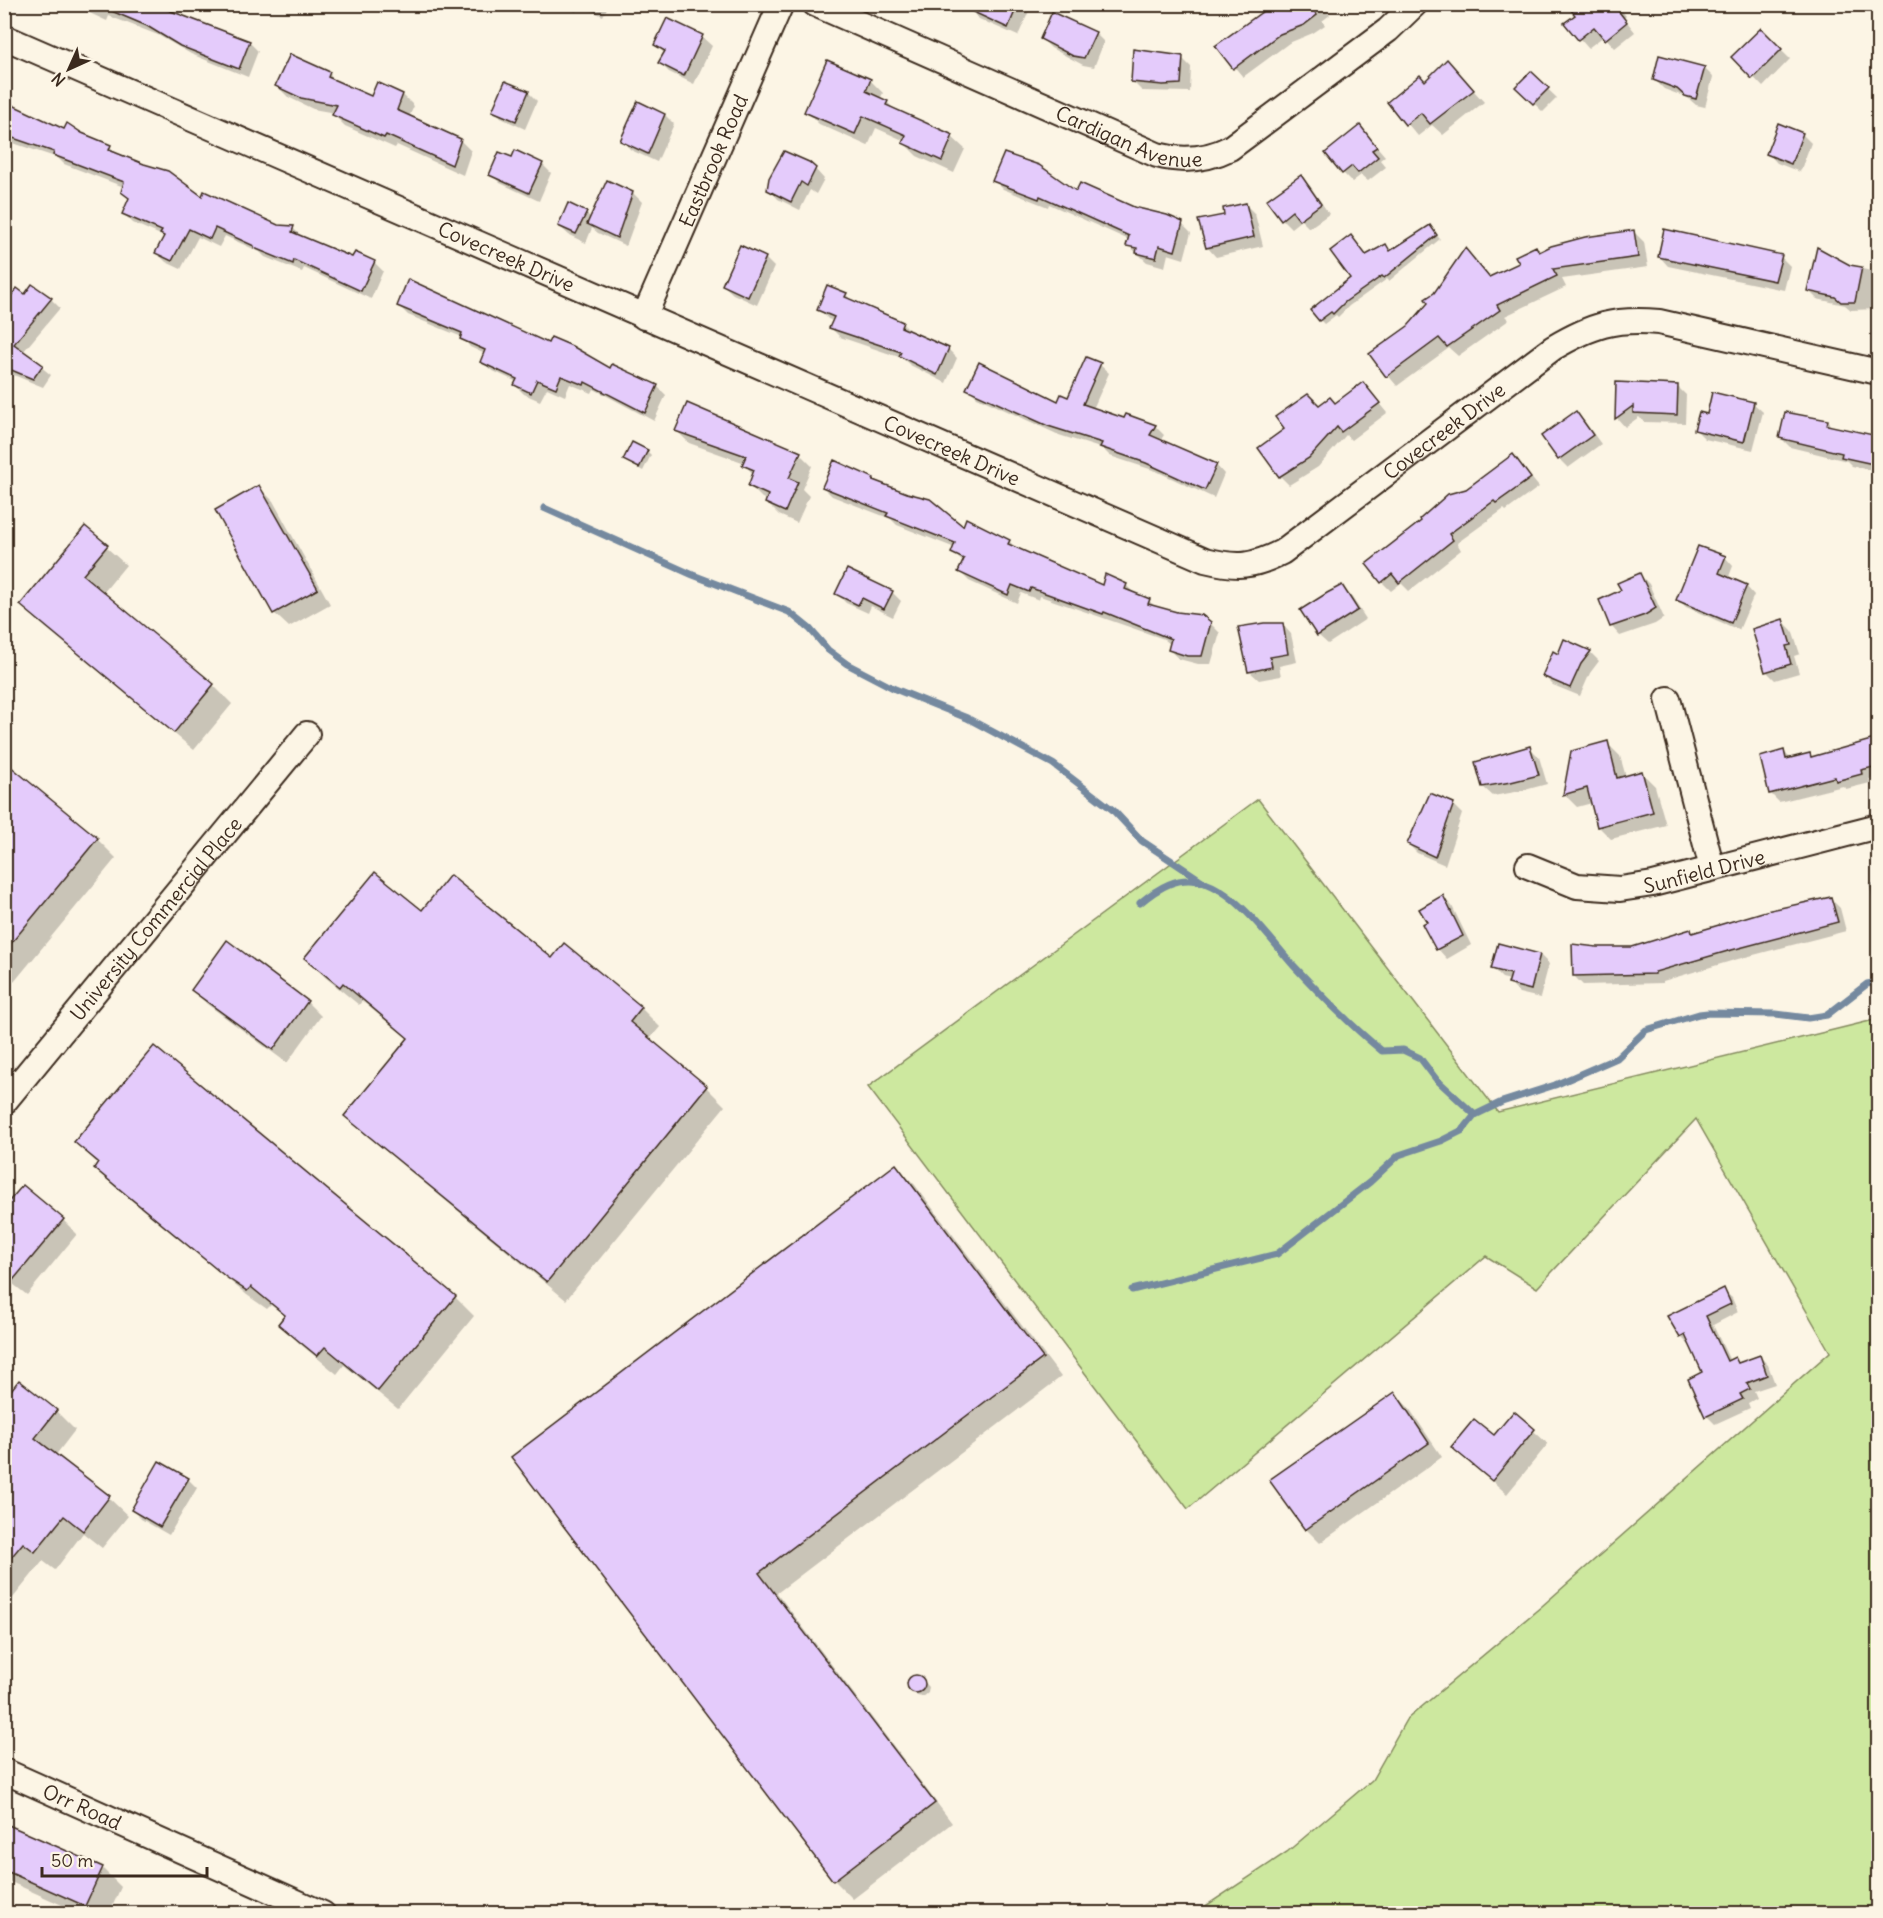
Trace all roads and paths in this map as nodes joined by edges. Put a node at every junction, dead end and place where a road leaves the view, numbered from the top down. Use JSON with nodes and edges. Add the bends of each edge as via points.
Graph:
{"nodes":[{"id":1,"x":781,"y":4,"type":"edge"},
{"id":2,"x":814,"y":4,"type":"edge"},
{"id":3,"x":1415,"y":4,"type":"edge"},
{"id":4,"x":4,"y":37,"type":"edge"},
{"id":5,"x":645,"y":316,"type":"junction"},
{"id":6,"x":1878,"y":372,"type":"edge"},
{"id":7,"x":1668,"y":699,"type":"dead end"},
{"id":8,"x":308,"y":734,"type":"dead end"},
{"id":9,"x":1878,"y":826,"type":"edge"},
{"id":10,"x":1528,"y":866,"type":"dead end"},
{"id":11,"x":1712,"y":868,"type":"junction"},
{"id":12,"x":4,"y":1102,"type":"edge"},
{"id":13,"x":4,"y":1772,"type":"edge"},
{"id":14,"x":323,"y":1914,"type":"edge"}],
"edges":[{"from":1,"to":5,"type":"street","name":"Eastbrook Road"},
{"from":2,"to":3,"type":"street","name":"Cardigan Avenue","via":[[1157,155],[1194,160],[1230,148],[1388,30]]},
{"from":4,"to":5,"type":"street","name":"Covecreek Drive"},
{"from":5,"to":6,"type":"street","name":"Covecreek Drive","via":[[1205,560],[1227,565],[1250,565],[1282,552],[1553,348],[1606,323],[1659,322]]},
{"from":7,"to":11,"type":"street"},
{"from":8,"to":12,"type":"street","name":"University Commercial Place"},
{"from":9,"to":11,"type":"street","name":"Sunfield Drive"},
{"from":10,"to":11,"type":"street","name":"Sunfield Drive","via":[[1577,886],[1604,889],[1653,884]]},
{"from":13,"to":14,"type":"street","name":"Orr Road"}]}
